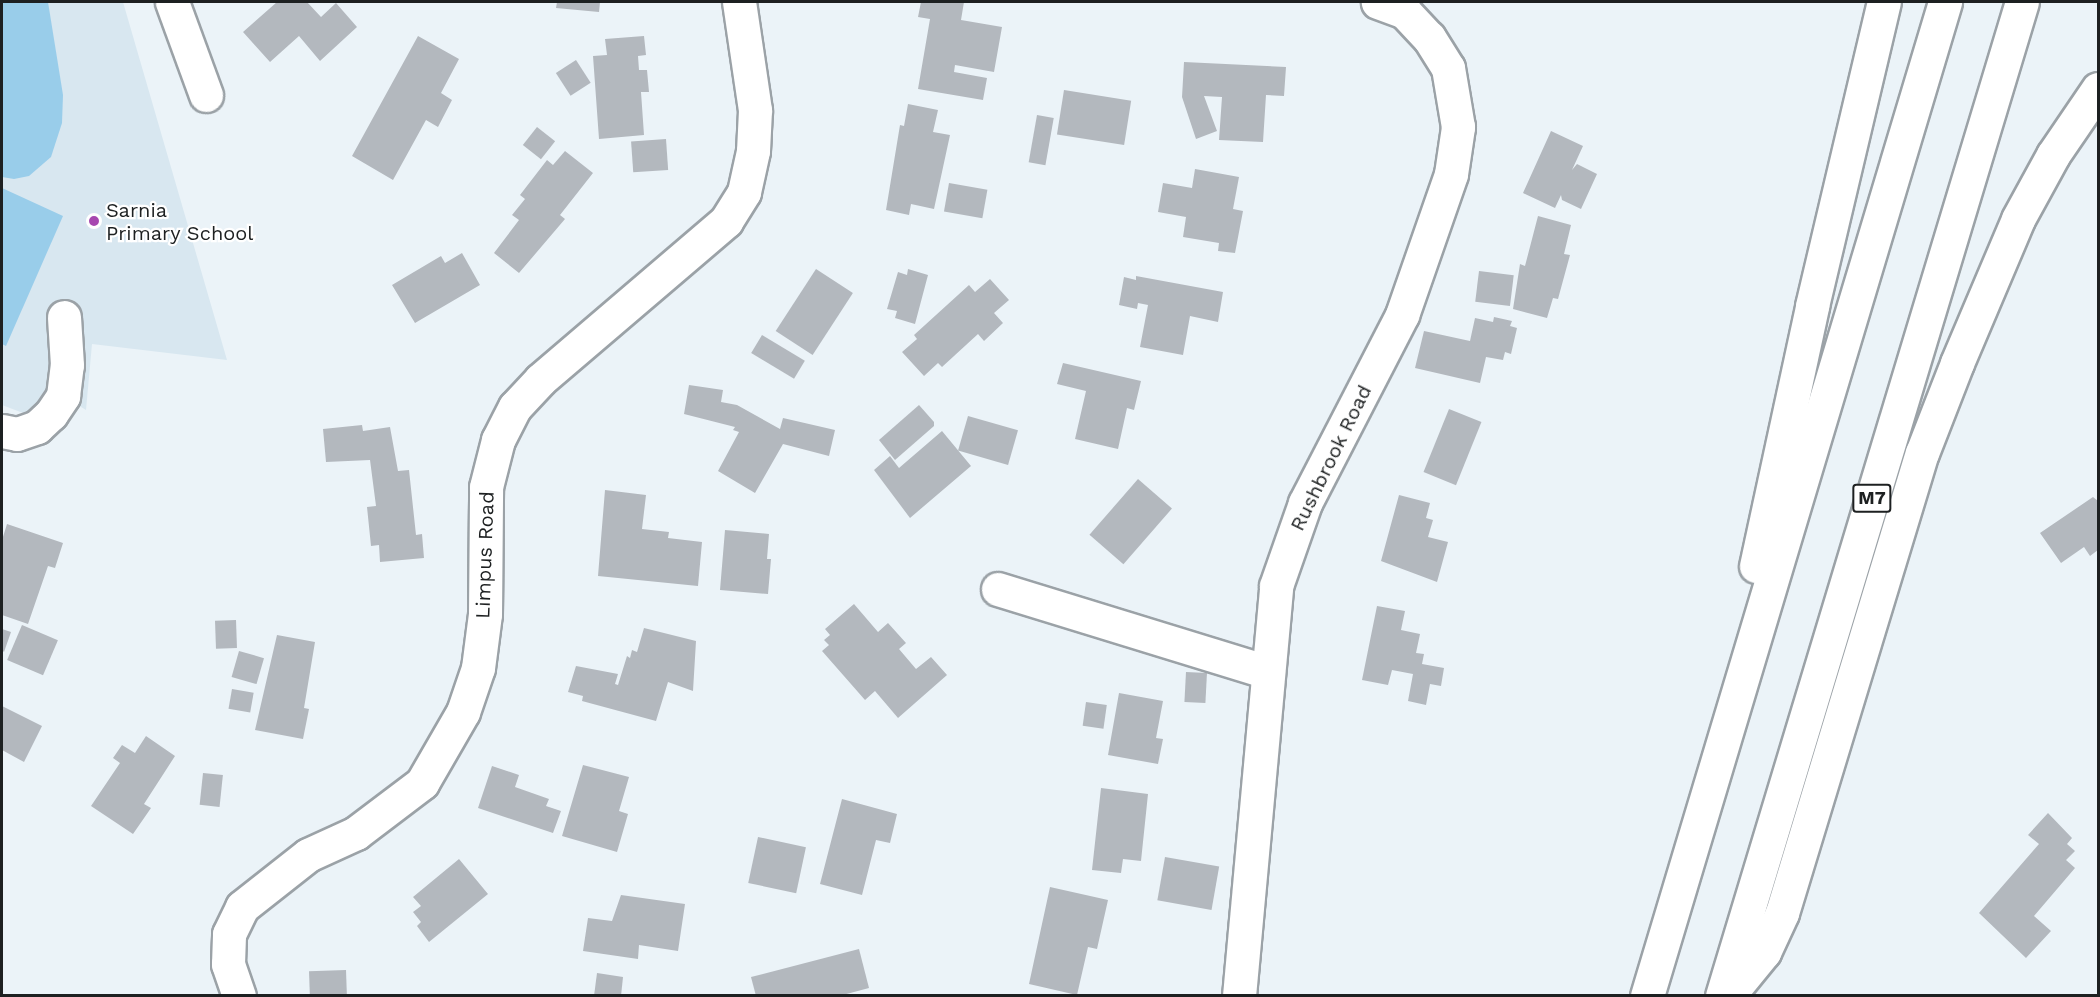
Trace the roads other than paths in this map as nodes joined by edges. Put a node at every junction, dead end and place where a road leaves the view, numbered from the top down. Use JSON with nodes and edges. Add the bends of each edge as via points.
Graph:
{"nodes":[{"id":1,"x":172,"y":2,"type":"edge"},
{"id":2,"x":739,"y":2,"type":"edge"},
{"id":3,"x":1378,"y":2,"type":"edge"},
{"id":4,"x":1884,"y":2,"type":"edge"},
{"id":5,"x":1945,"y":2,"type":"edge"},
{"id":6,"x":2022,"y":2,"type":"edge"},
{"id":7,"x":2098,"y":89,"type":"edge"},
{"id":8,"x":206,"y":95,"type":"dead end"},
{"id":9,"x":64,"y":317,"type":"dead end"},
{"id":10,"x":2,"y":431,"type":"edge"},
{"id":11,"x":998,"y":589,"type":"dead end"},
{"id":12,"x":1268,"y":672,"type":"junction"},
{"id":13,"x":1704,"y":808,"type":"junction"},
{"id":14,"x":239,"y":996,"type":"edge"},
{"id":15,"x":1239,"y":996,"type":"edge"},
{"id":16,"x":1647,"y":996,"type":"edge"},
{"id":17,"x":1722,"y":996,"type":"edge"},
{"id":18,"x":1728,"y":996,"type":"edge"}],
"edges":[{"from":1,"to":8,"type":"main road"},
{"from":2,"to":14,"type":"main road","name":"Limpus Road","via":[[755,110],[753,151],[744,192],[726,222],[540,380],[515,407],[498,440],[486,487],[485,614],[478,668],[463,712],[422,783],[356,833],[308,855],[242,908],[229,934],[228,964]]},
{"from":3,"to":12,"type":"main road","name":"Rushbrook Road","via":[[1405,12],[1429,38],[1448,68],[1458,127],[1451,174],[1402,315],[1305,503],[1291,539],[1276,586]]},
{"from":4,"to":13,"type":"main road","via":[[1812,306]]},
{"from":5,"to":13,"type":"main road"},
{"from":6,"to":17,"type":"main road","number":"M7"},
{"from":7,"to":18,"type":"main road","via":[[2053,155],[2018,219],[1957,363],[1922,453],[1782,913],[1764,952]]},
{"from":9,"to":10,"type":"main road","via":[[68,365],[63,396],[36,427],[17,434]]},
{"from":11,"to":12,"type":"main road"},
{"from":12,"to":15,"type":"main road","name":"Rushbrook Road"},
{"from":13,"to":16,"type":"main road"}]}
